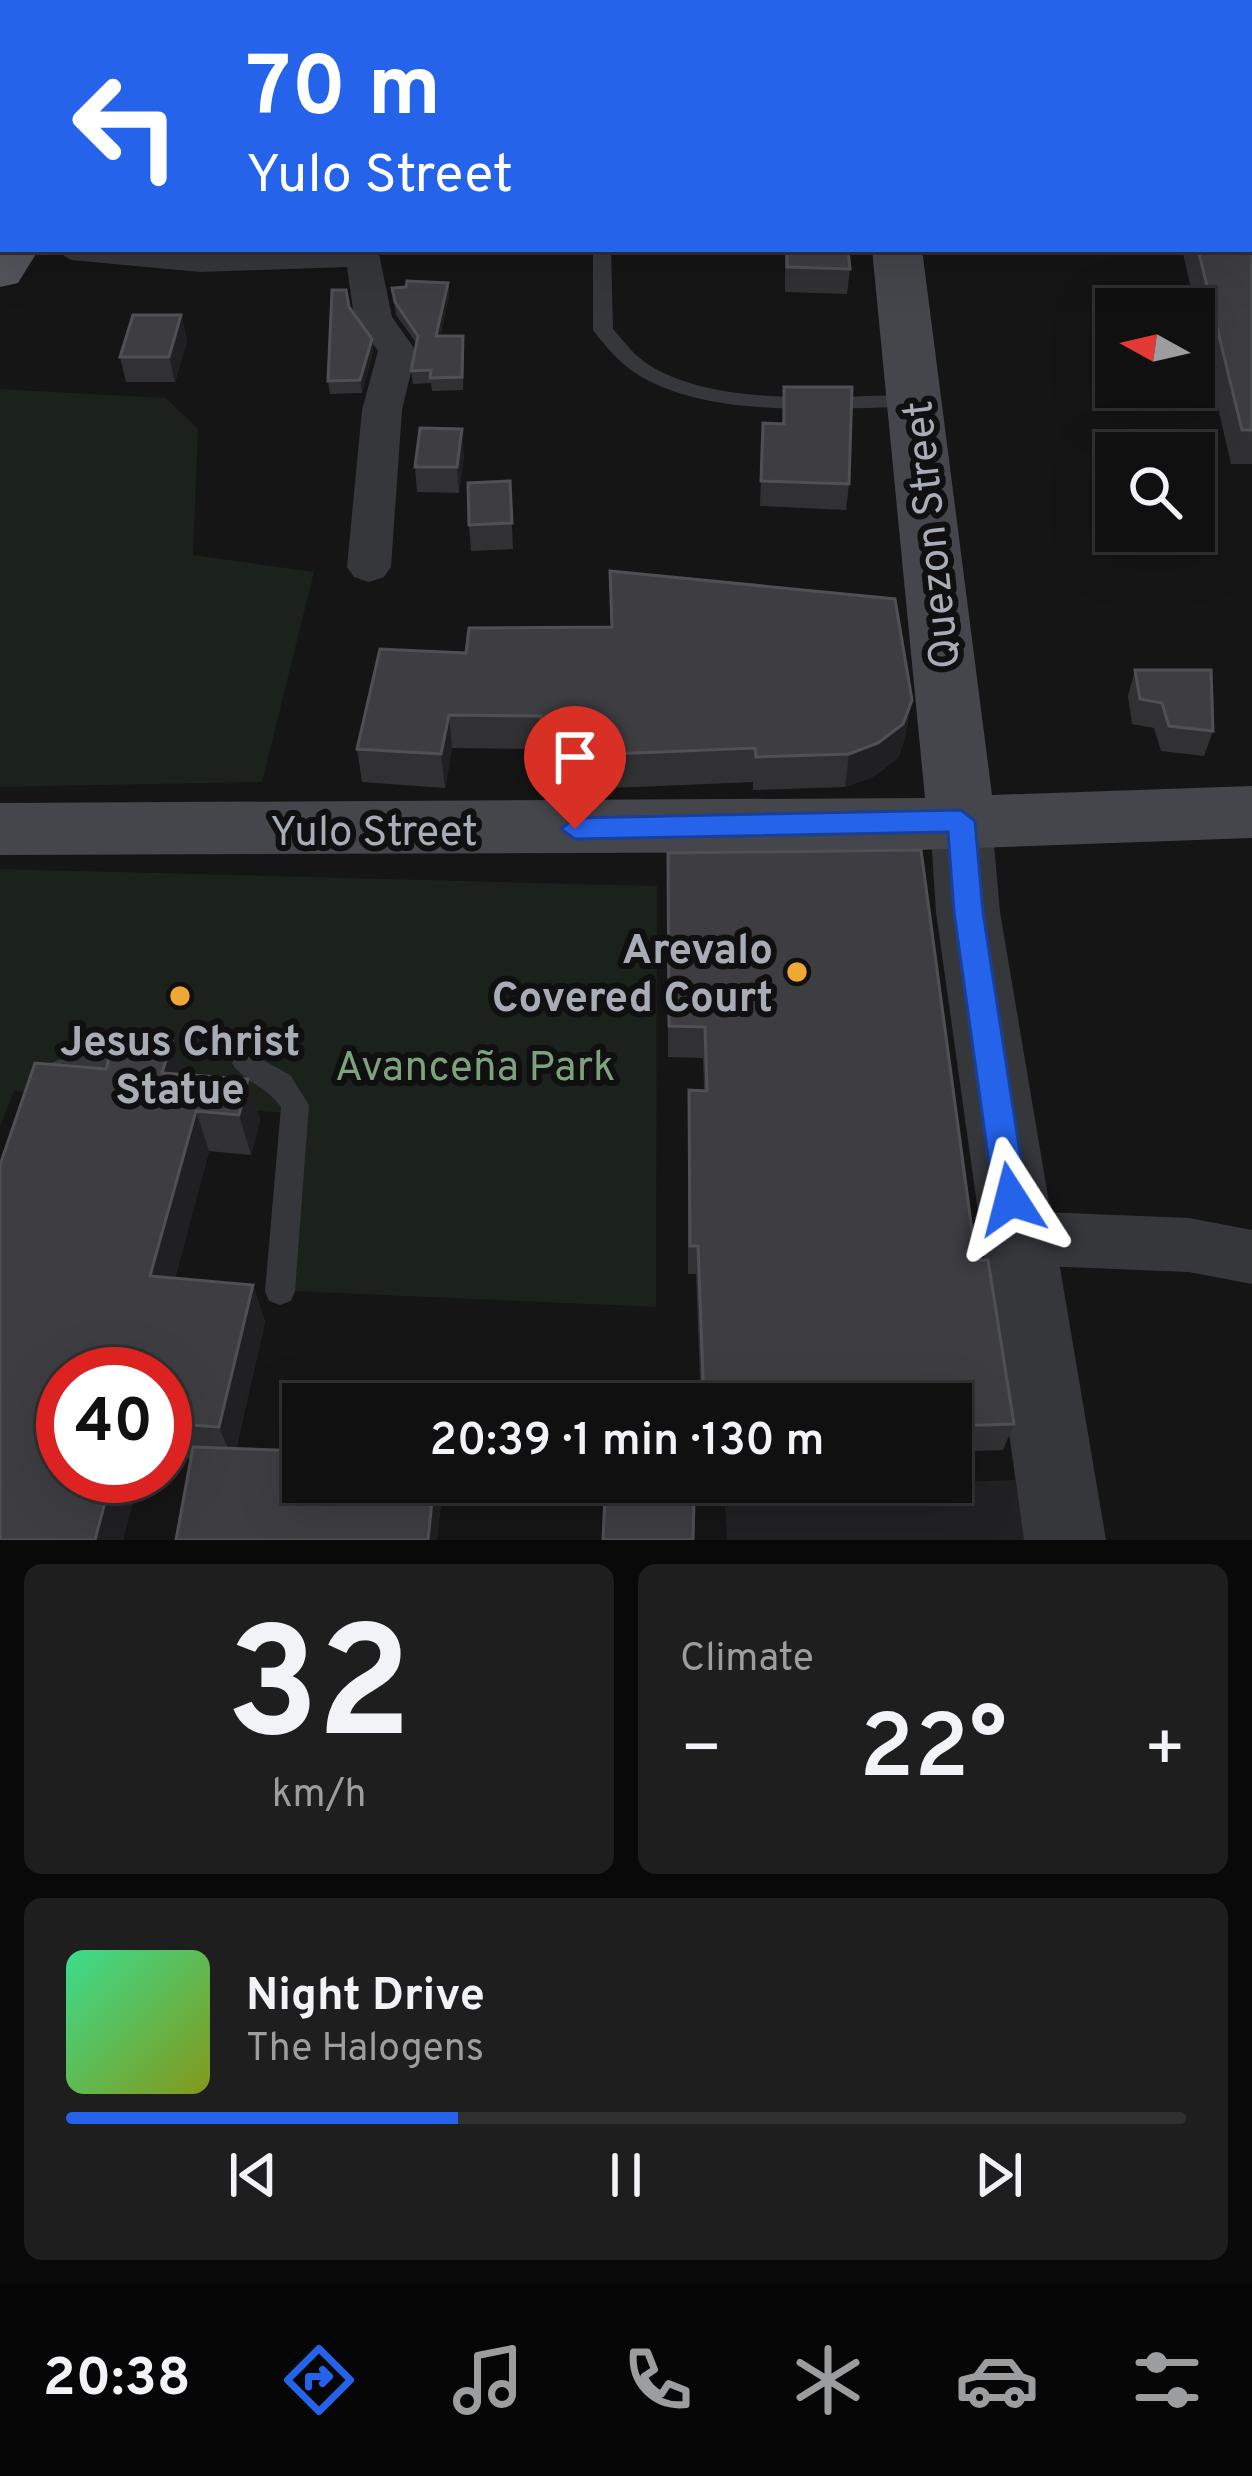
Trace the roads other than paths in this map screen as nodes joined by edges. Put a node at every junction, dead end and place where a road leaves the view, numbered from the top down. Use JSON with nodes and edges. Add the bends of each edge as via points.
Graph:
{"nodes":[{"id":1,"x":103,"y":252,"type":"edge"},
{"id":2,"x":365,"y":252,"type":"edge"},
{"id":3,"x":602,"y":252,"type":"edge"},
{"id":4,"x":897,"y":252,"type":"edge"},
{"id":5,"x":917,"y":401,"type":"junction"},
{"id":6,"x":370,"y":567,"type":"dead end"},
{"id":7,"x":1252,"y":812,"type":"edge"},
{"id":8,"x":961,"y":821,"type":"junction"},
{"id":9,"x":0,"y":829,"type":"edge"},
{"id":10,"x":101,"y":1056,"type":"dead end"},
{"id":11,"x":245,"y":1063,"type":"dead end"},
{"id":12,"x":38,"y":1096,"type":"edge"},
{"id":13,"x":1017,"y":1238,"type":"junction"},
{"id":14,"x":1252,"y":1257,"type":"edge"},
{"id":15,"x":280,"y":1291,"type":"dead end"},
{"id":16,"x":1065,"y":1540,"type":"edge"}],
"edges":[{"from":1,"to":2,"type":"street","via":[[200,261]]},
{"from":2,"to":6,"type":"street","via":[[374,317],[397,351],[382,410]]},
{"from":3,"to":5,"type":"lane","via":[[603,330],[651,374],[727,394]]},
{"from":4,"to":5,"type":"main road","name":"Quezon Street"},
{"from":5,"to":8,"type":"main road","name":"Quezon Street"},
{"from":7,"to":8,"type":"main road","name":"Yulo Street"},
{"from":8,"to":9,"type":"main road","name":"Yulo Street"},
{"from":8,"to":13,"type":"street"},
{"from":10,"to":12,"type":"lane","via":[[63,1075],[46,1074]]},
{"from":11,"to":15,"type":"lane","via":[[280,1083],[295,1105]]},
{"from":13,"to":14,"type":"street","via":[[1189,1245]]},
{"from":13,"to":16,"type":"street"}]}
